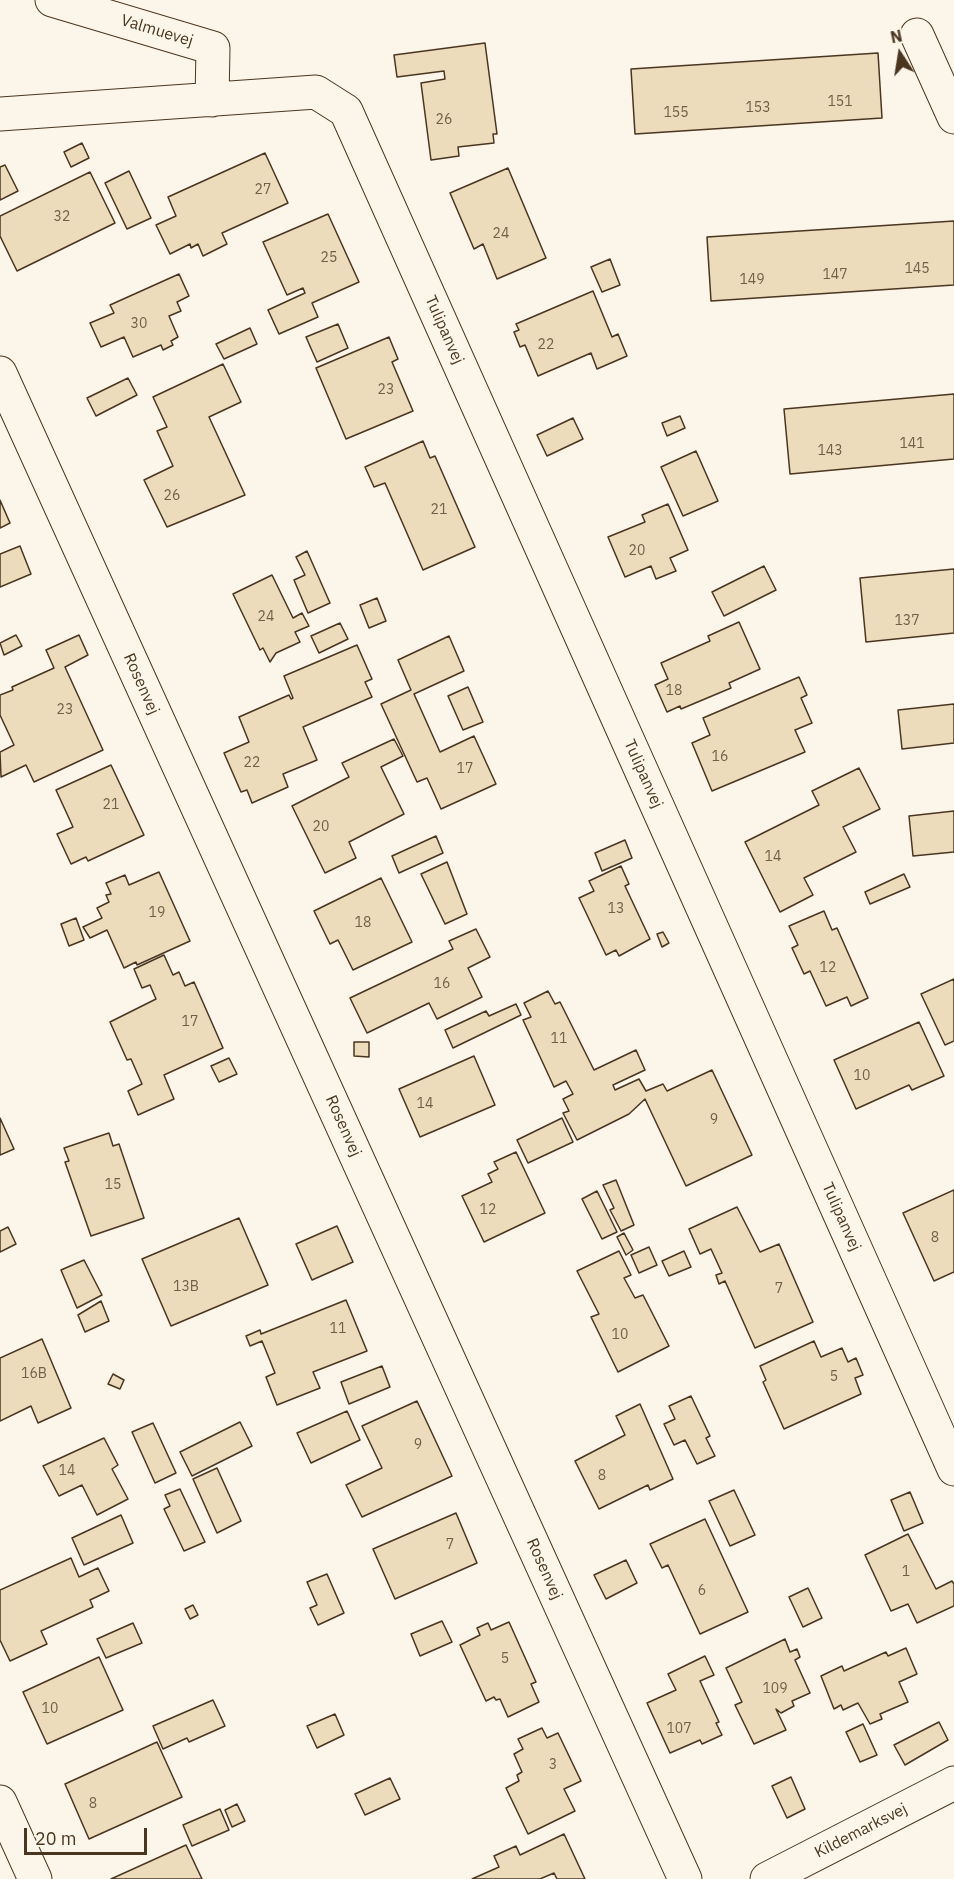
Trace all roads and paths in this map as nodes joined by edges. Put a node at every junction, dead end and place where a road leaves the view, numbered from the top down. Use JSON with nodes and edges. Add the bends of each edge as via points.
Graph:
{"nodes":[{"id":1,"x":52,"y":0,"type":"edge"},
{"id":2,"x":917,"y":35,"type":"dead end"},
{"id":3,"x":212,"y":100,"type":"junction"},
{"id":4,"x":0,"y":114,"type":"edge"},
{"id":5,"x":954,"y":117,"type":"edge"},
{"id":6,"x":0,"y":374,"type":"edge"},
{"id":7,"x":954,"y":1469,"type":"edge"},
{"id":8,"x":954,"y":1783,"type":"edge"},
{"id":9,"x":0,"y":1802,"type":"edge"},
{"id":10,"x":36,"y":1879,"type":"edge"},
{"id":11,"x":685,"y":1879,"type":"edge"},
{"id":12,"x":767,"y":1879,"type":"edge"}],
"edges":[{"from":1,"to":3,"type":"street","name":"Valmuevej","via":[[213,48]]},
{"from":2,"to":5,"type":"street"},
{"from":3,"to":4,"type":"street"},
{"from":3,"to":7,"type":"street","name":"Tulipanvej","via":[[316,92],[346,111]]},
{"from":6,"to":11,"type":"street","name":"Rosenvej"},
{"from":8,"to":12,"type":"street","name":"Kildemarksvej"},
{"from":9,"to":10,"type":"street"}]}
